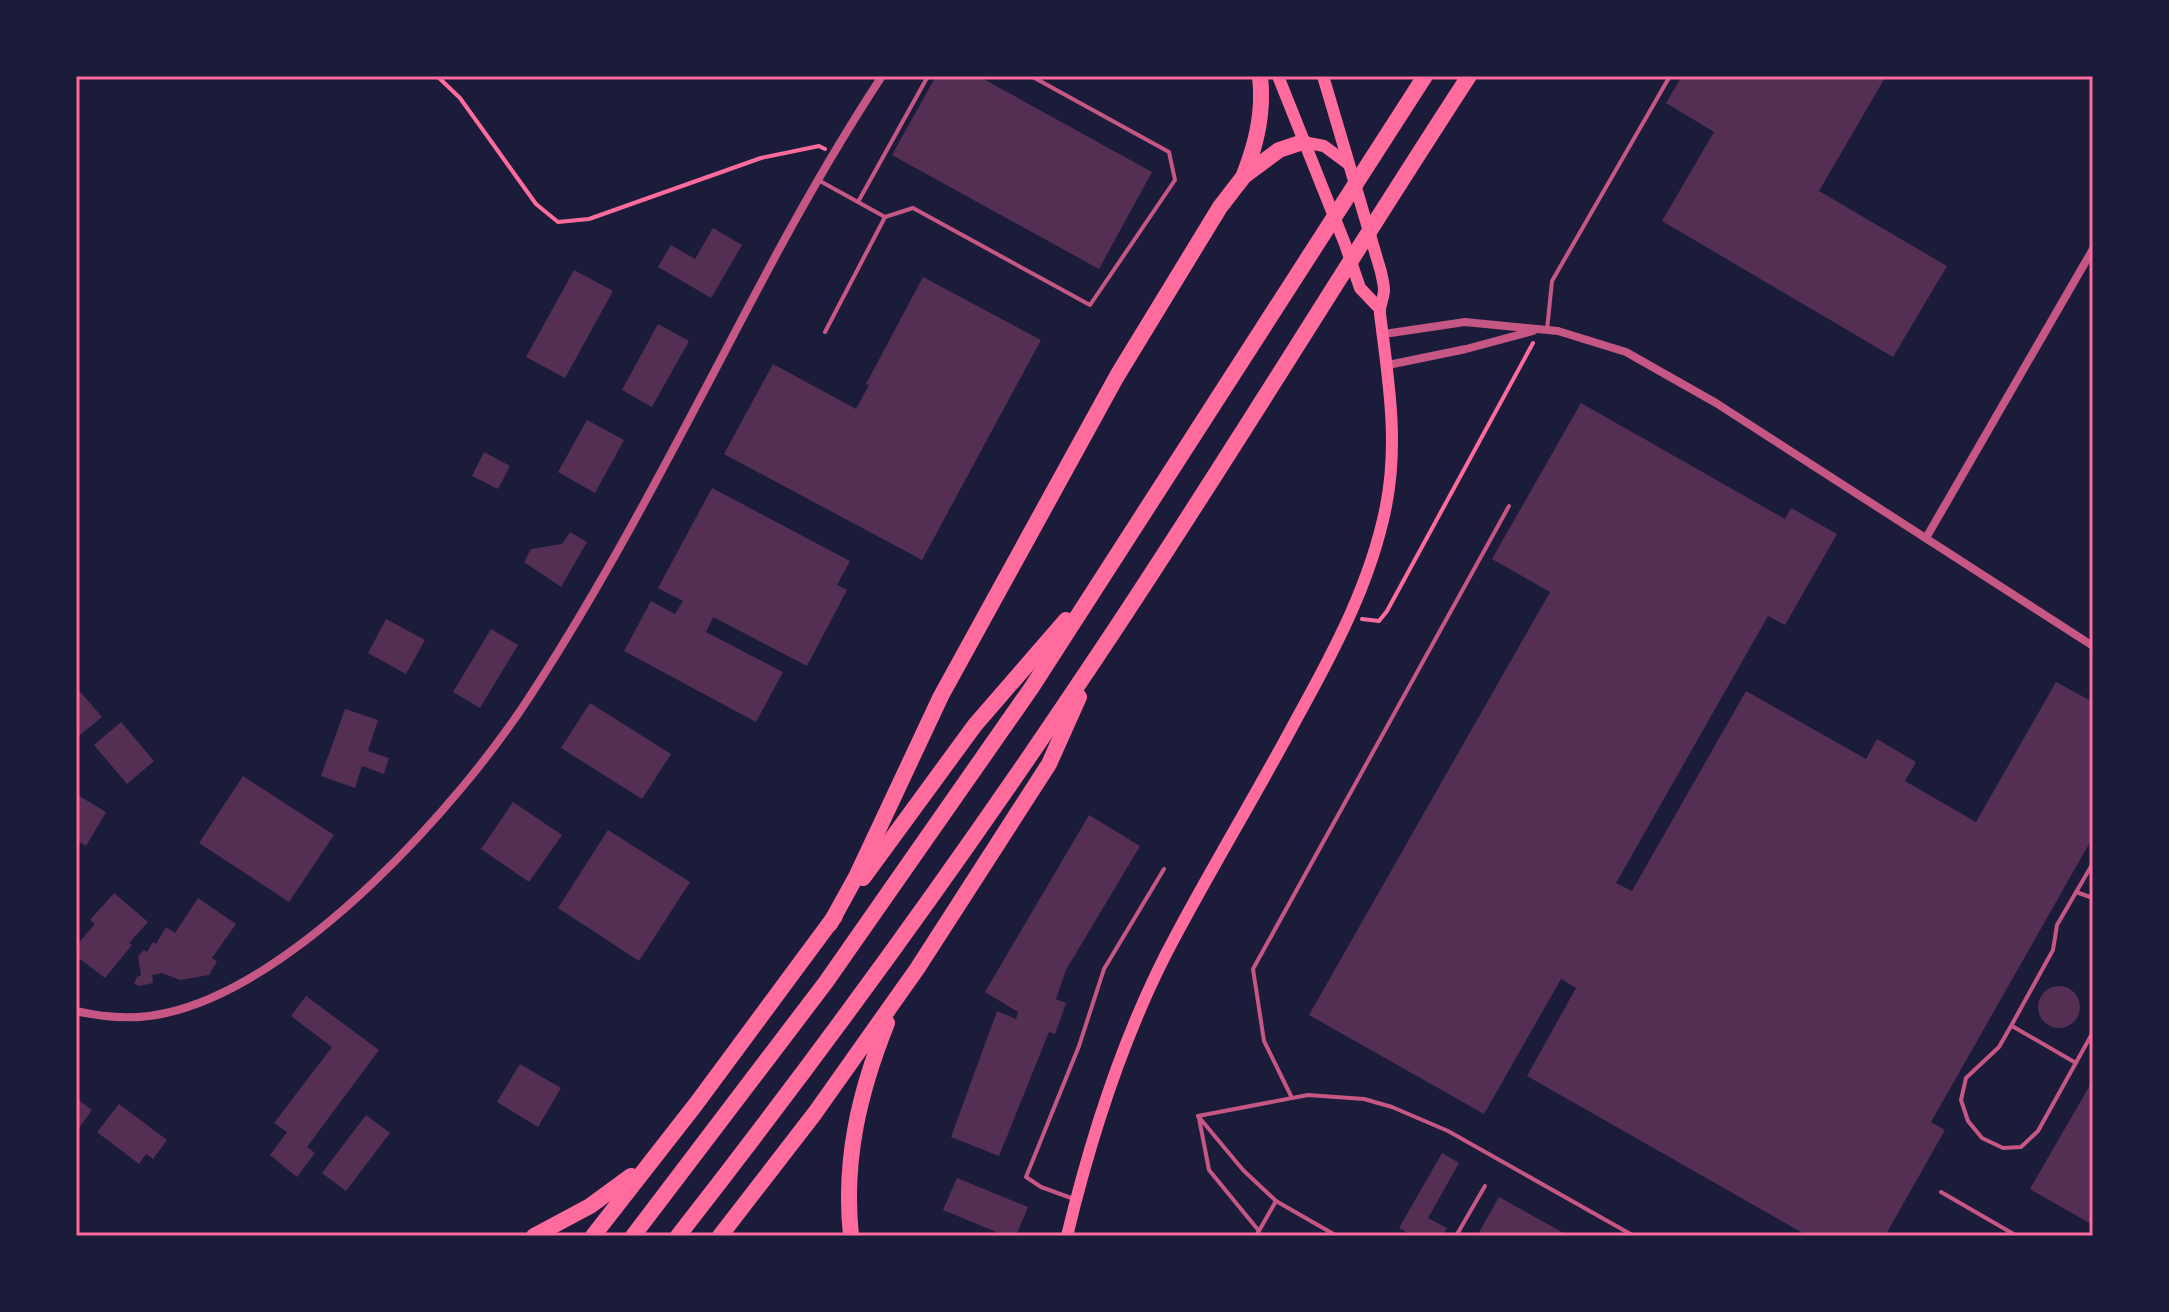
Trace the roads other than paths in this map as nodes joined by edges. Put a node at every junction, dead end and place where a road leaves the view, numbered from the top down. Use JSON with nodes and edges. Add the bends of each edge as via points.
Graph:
{"nodes":[{"id":1,"x":882,"y":76,"type":"edge"},
{"id":2,"x":928,"y":76,"type":"edge"},
{"id":3,"x":1031,"y":76,"type":"edge"},
{"id":4,"x":1260,"y":76,"type":"edge"},
{"id":5,"x":1278,"y":76,"type":"edge"},
{"id":6,"x":1323,"y":76,"type":"edge"},
{"id":7,"x":1425,"y":76,"type":"edge"},
{"id":8,"x":1469,"y":76,"type":"edge"},
{"id":9,"x":1670,"y":76,"type":"edge"},
{"id":10,"x":1303,"y":142,"type":"junction"},
{"id":11,"x":1347,"y":163,"type":"junction"},
{"id":12,"x":1244,"y":176,"type":"junction"},
{"id":13,"x":818,"y":180,"type":"junction"},
{"id":14,"x":858,"y":202,"type":"junction"},
{"id":15,"x":885,"y":217,"type":"junction"},
{"id":16,"x":2093,"y":249,"type":"edge"},
{"id":17,"x":1380,"y":309,"type":"junction"},
{"id":18,"x":1543,"y":330,"type":"junction"},
{"id":19,"x":825,"y":332,"type":"dead end"},
{"id":20,"x":1384,"y":334,"type":"junction"},
{"id":21,"x":1388,"y":365,"type":"junction"},
{"id":22,"x":1509,"y":506,"type":"dead end"},
{"id":23,"x":1926,"y":538,"type":"junction"},
{"id":24,"x":1125,"y":547,"type":"junction"},
{"id":25,"x":2093,"y":646,"type":"edge"},
{"id":26,"x":1098,"y":656,"type":"junction"},
{"id":27,"x":2093,"y":863,"type":"edge"},
{"id":28,"x":1164,"y":869,"type":"dead end"},
{"id":29,"x":2076,"y":892,"type":"junction"},
{"id":30,"x":2093,"y":898,"type":"edge"},
{"id":31,"x":830,"y":924,"type":"junction"},
{"id":32,"x":917,"y":969,"type":"junction"},
{"id":33,"x":76,"y":1011,"type":"edge"},
{"id":34,"x":2011,"y":1026,"type":"junction"},
{"id":35,"x":2093,"y":1032,"type":"edge"},
{"id":36,"x":2076,"y":1063,"type":"junction"},
{"id":37,"x":1292,"y":1098,"type":"junction"},
{"id":38,"x":1198,"y":1116,"type":"junction"},
{"id":39,"x":663,"y":1147,"type":"junction"},
{"id":40,"x":1485,"y":1186,"type":"dead end"},
{"id":41,"x":1941,"y":1192,"type":"dead end"},
{"id":42,"x":1076,"y":1200,"type":"junction"},
{"id":43,"x":1276,"y":1201,"type":"junction"},
{"id":44,"x":1258,"y":1233,"type":"edge"},
{"id":45,"x":534,"y":1236,"type":"edge"},
{"id":46,"x":593,"y":1236,"type":"edge"},
{"id":47,"x":633,"y":1236,"type":"edge"},
{"id":48,"x":678,"y":1236,"type":"edge"},
{"id":49,"x":720,"y":1236,"type":"edge"},
{"id":50,"x":851,"y":1236,"type":"edge"},
{"id":51,"x":1067,"y":1236,"type":"edge"},
{"id":52,"x":1337,"y":1236,"type":"edge"},
{"id":53,"x":1456,"y":1236,"type":"edge"},
{"id":54,"x":1634,"y":1236,"type":"edge"},
{"id":55,"x":2017,"y":1236,"type":"edge"}],
"edges":[{"from":1,"to":13,"type":"street"},
{"from":2,"to":14,"type":"lane"},
{"from":3,"to":15,"type":"lane","via":[[1169,152],[1175,180],[1090,305],[913,208]]},
{"from":4,"to":12,"type":"highway","via":[[1259,131]]},
{"from":5,"to":10,"type":"main road"},
{"from":6,"to":11,"type":"main road"},
{"from":7,"to":24,"type":"highway"},
{"from":8,"to":26,"type":"highway"},
{"from":9,"to":18,"type":"lane","via":[[1552,281]]},
{"from":10,"to":11,"type":"main road","via":[[1324,146]]},
{"from":10,"to":12,"type":"highway","via":[[1279,150]]},
{"from":10,"to":17,"type":"main road","via":[[1360,288]]},
{"from":11,"to":17,"type":"main road","via":[[1381,272]]},
{"from":12,"to":31,"type":"highway","via":[[1117,376],[1018,553],[941,696]]},
{"from":13,"to":14,"type":"lane"},
{"from":13,"to":33,"type":"street","via":[[577,620],[489,755],[438,815],[318,931],[242,982],[168,1013],[134,1018]]},
{"from":14,"to":15,"type":"lane"},
{"from":15,"to":19,"type":"lane"},
{"from":16,"to":23,"type":"street"},
{"from":17,"to":20,"type":"main road"},
{"from":18,"to":20,"type":"street","via":[[1465,322]]},
{"from":18,"to":21,"type":"street"},
{"from":18,"to":23,"type":"street","via":[[1626,352],[1676,378]]},
{"from":20,"to":21,"type":"main road"},
{"from":21,"to":42,"type":"main road","via":[[1392,451],[1386,508],[1349,618],[1154,977],[1104,1103]]},
{"from":22,"to":37,"type":"lane","via":[[1253,969],[1264,1041]]},
{"from":23,"to":25,"type":"street"},
{"from":24,"to":31,"type":"highway","via":[[975,725]]},
{"from":24,"to":47,"type":"highway","via":[[888,895]]},
{"from":26,"to":32,"type":"highway","via":[[1049,764]]},
{"from":26,"to":48,"type":"highway","via":[[856,1001]]},
{"from":27,"to":29,"type":"lane"},
{"from":28,"to":42,"type":"lane","via":[[1104,969],[1026,1177]]},
{"from":29,"to":30,"type":"lane"},
{"from":29,"to":34,"type":"lane","via":[[2057,925],[2053,950]]},
{"from":31,"to":39,"type":"highway"},
{"from":32,"to":49,"type":"highway"},
{"from":32,"to":50,"type":"highway","via":[[887,1023],[859,1105],[850,1155]]},
{"from":34,"to":36,"type":"lane"},
{"from":34,"to":36,"type":"lane","via":[[1999,1047],[1966,1078],[1961,1100],[1968,1121],[1982,1138],[2003,1148],[2021,1147],[2038,1131]]},
{"from":35,"to":36,"type":"lane"},
{"from":37,"to":38,"type":"lane"},
{"from":37,"to":54,"type":"lane","via":[[1364,1099],[1392,1107],[1448,1131]]},
{"from":38,"to":43,"type":"lane"},
{"from":38,"to":44,"type":"lane","via":[[1209,1170]]},
{"from":39,"to":45,"type":"highway","via":[[615,1190]]},
{"from":39,"to":46,"type":"highway"},
{"from":40,"to":53,"type":"lane"},
{"from":41,"to":55,"type":"lane"},
{"from":42,"to":51,"type":"main road"},
{"from":43,"to":44,"type":"lane"},
{"from":43,"to":52,"type":"lane"}]}
